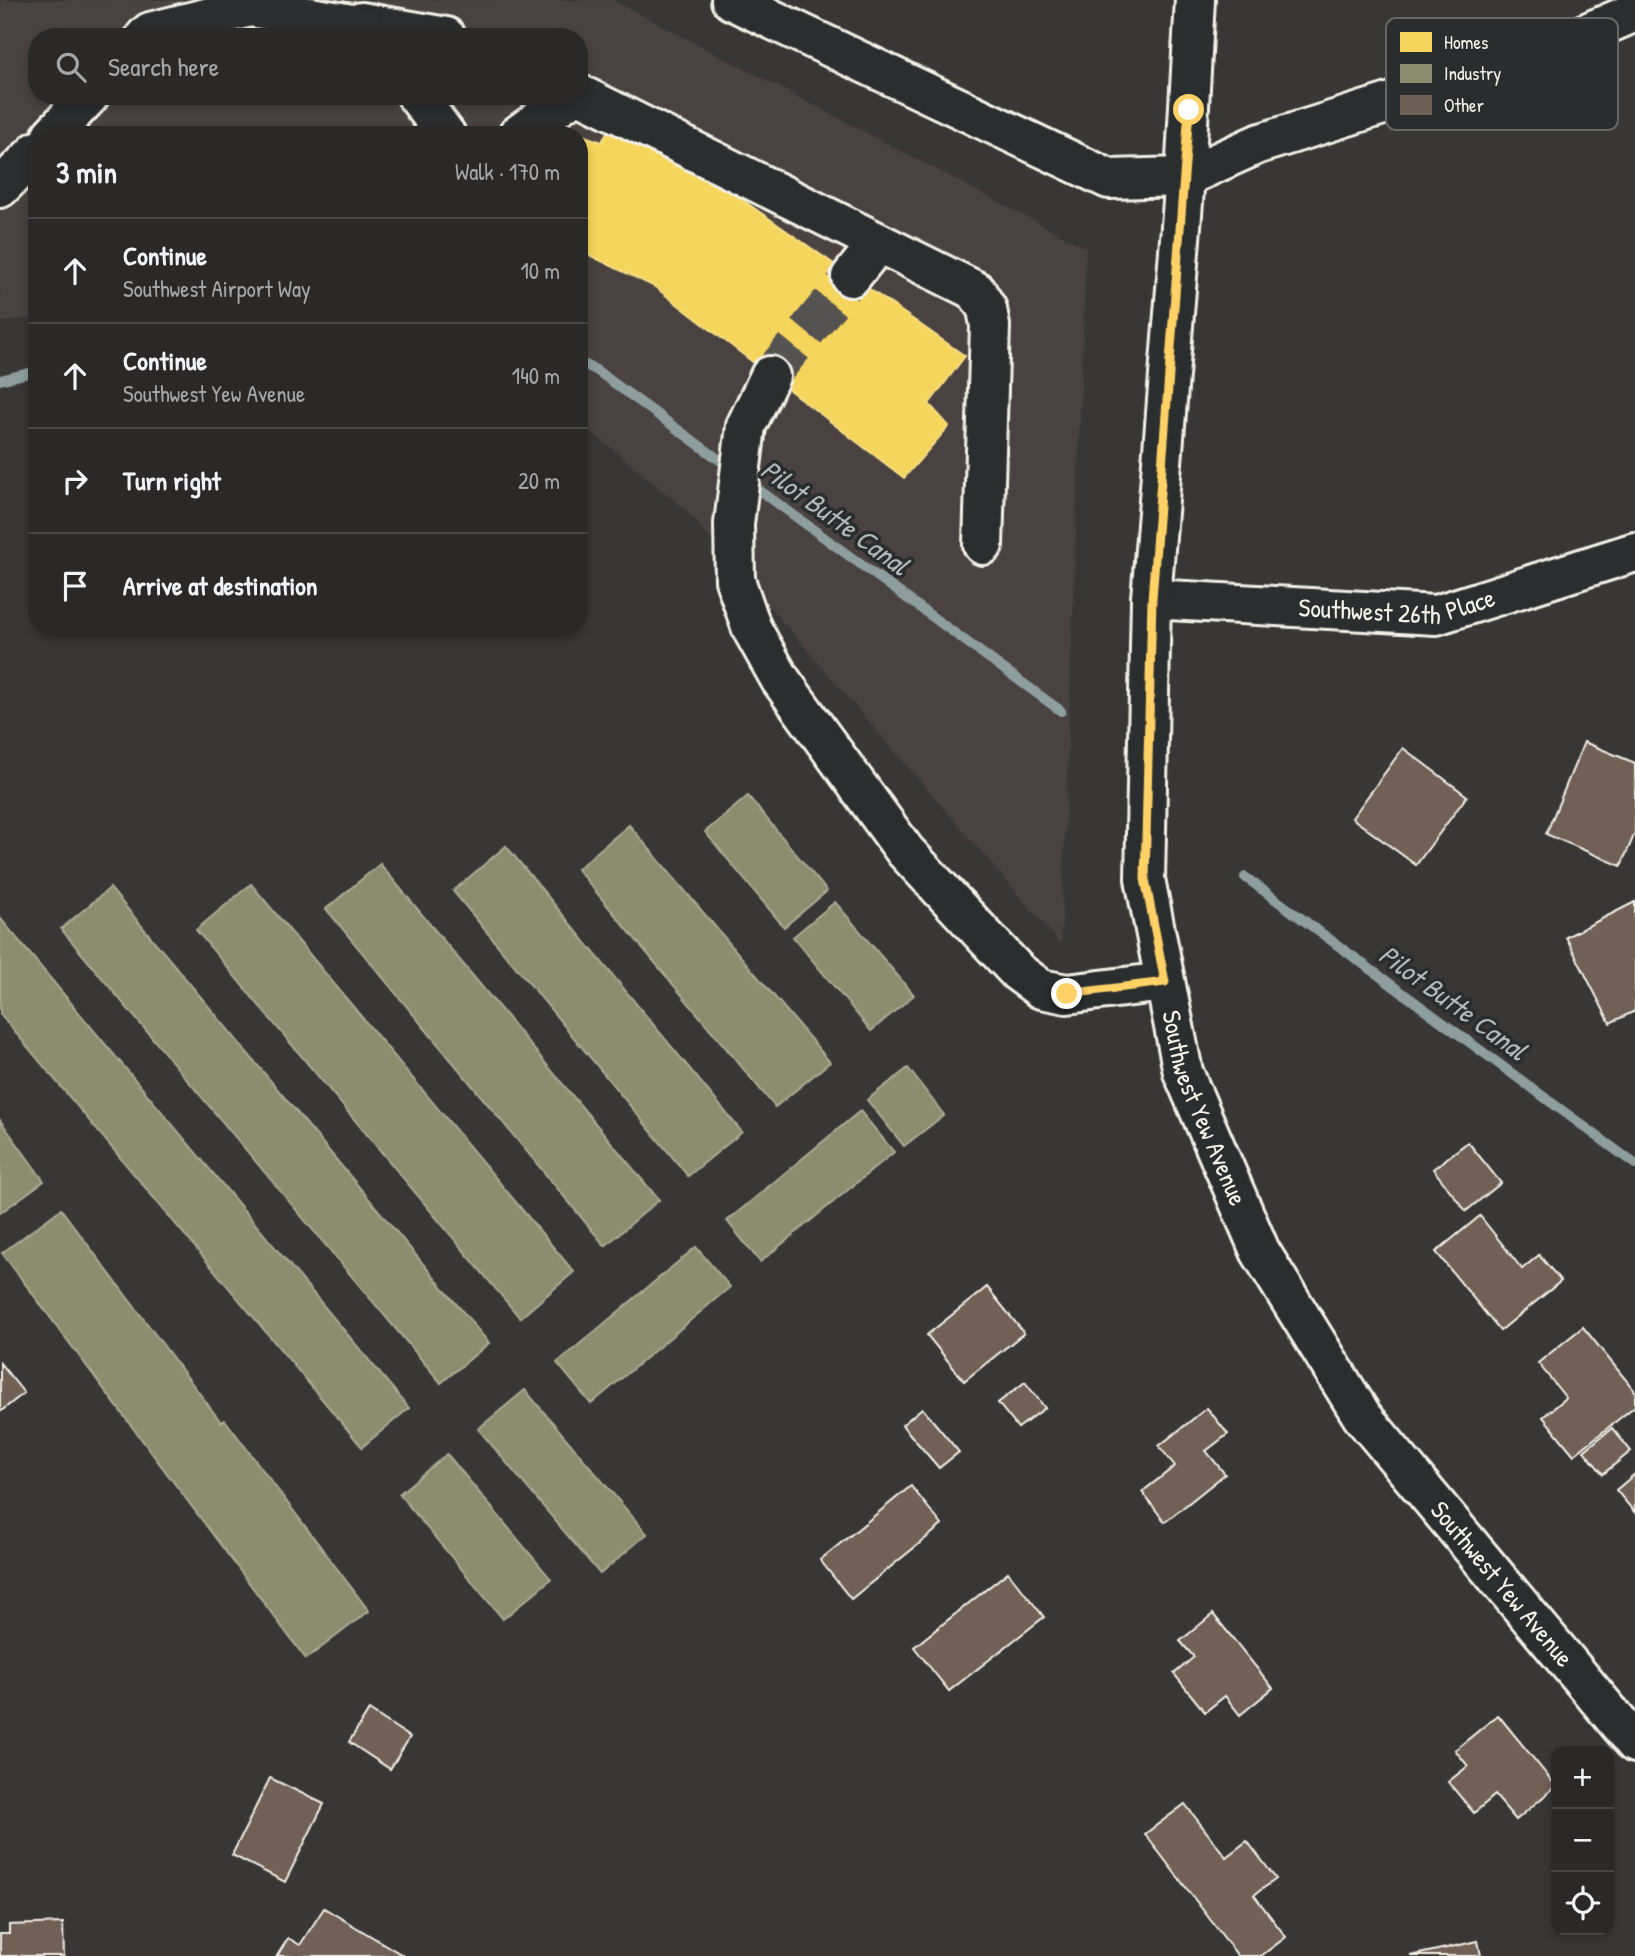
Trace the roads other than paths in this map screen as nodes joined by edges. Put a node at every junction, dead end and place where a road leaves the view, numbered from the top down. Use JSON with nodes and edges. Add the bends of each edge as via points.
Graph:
{"nodes":[{"id":1,"x":731,"y":0,"type":"edge"},
{"id":2,"x":1195,"y":0,"type":"edge"},
{"id":3,"x":1635,"y":12,"type":"edge"},
{"id":4,"x":1618,"y":19,"type":"edge"},
{"id":5,"x":166,"y":28,"type":"edge"},
{"id":6,"x":353,"y":28,"type":"edge"},
{"id":7,"x":366,"y":28,"type":"edge"},
{"id":8,"x":395,"y":28,"type":"edge"},
{"id":9,"x":588,"y":98,"type":"edge"},
{"id":10,"x":1386,"y":104,"type":"edge"},
{"id":11,"x":80,"y":105,"type":"edge"},
{"id":12,"x":424,"y":105,"type":"edge"},
{"id":13,"x":560,"y":105,"type":"edge"},
{"id":14,"x":61,"y":126,"type":"edge"},
{"id":15,"x":439,"y":126,"type":"edge"},
{"id":16,"x":530,"y":126,"type":"edge"},
{"id":17,"x":28,"y":159,"type":"edge"},
{"id":18,"x":1185,"y":177,"type":"junction"},
{"id":19,"x":0,"y":188,"type":"edge"},
{"id":20,"x":878,"y":243,"type":"junction"},
{"id":21,"x":851,"y":277,"type":"tunnel mouth"},
{"id":22,"x":770,"y":376,"type":"tunnel mouth"},
{"id":23,"x":983,"y":545,"type":"dead end"},
{"id":24,"x":1635,"y":552,"type":"edge"},
{"id":25,"x":1152,"y":599,"type":"junction"},
{"id":26,"x":1165,"y":982,"type":"junction"},
{"id":27,"x":1635,"y":1743,"type":"edge"}],
"edges":[{"from":1,"to":18,"type":"main road","via":[[1109,179]]},
{"from":2,"to":18,"type":"main road","name":"Southwest Yew Avenue"},
{"from":3,"to":4,"type":"main road"},
{"from":5,"to":6,"type":"main road","via":[[250,7]]},
{"from":7,"to":8,"type":"main road","via":[[361,22]]},
{"from":9,"to":20,"type":"main road"},
{"from":10,"to":18,"type":"main road","via":[[1258,144]]},
{"from":11,"to":14,"type":"main road"},
{"from":12,"to":15,"type":"main road"},
{"from":13,"to":16,"type":"main road"},
{"from":17,"to":19,"type":"main road"},
{"from":18,"to":25,"type":"main road","name":"Southwest Yew Avenue"},
{"from":20,"to":21,"type":"main road"},
{"from":20,"to":23,"type":"main road","via":[[976,291],[987,309]]},
{"from":22,"to":26,"type":"main road","via":[[746,426],[734,524],[735,579],[752,629],[780,678],[905,850],[1018,972],[1041,989],[1067,994]]},
{"from":24,"to":25,"type":"main road","name":"Southwest 26th Place","via":[[1436,615]]},
{"from":25,"to":26,"type":"main road","name":"Southwest Yew Avenue","via":[[1145,879]]},
{"from":26,"to":27,"type":"main road","name":"Southwest Yew Avenue","via":[[1184,1072],[1274,1275],[1362,1416]]}]}
